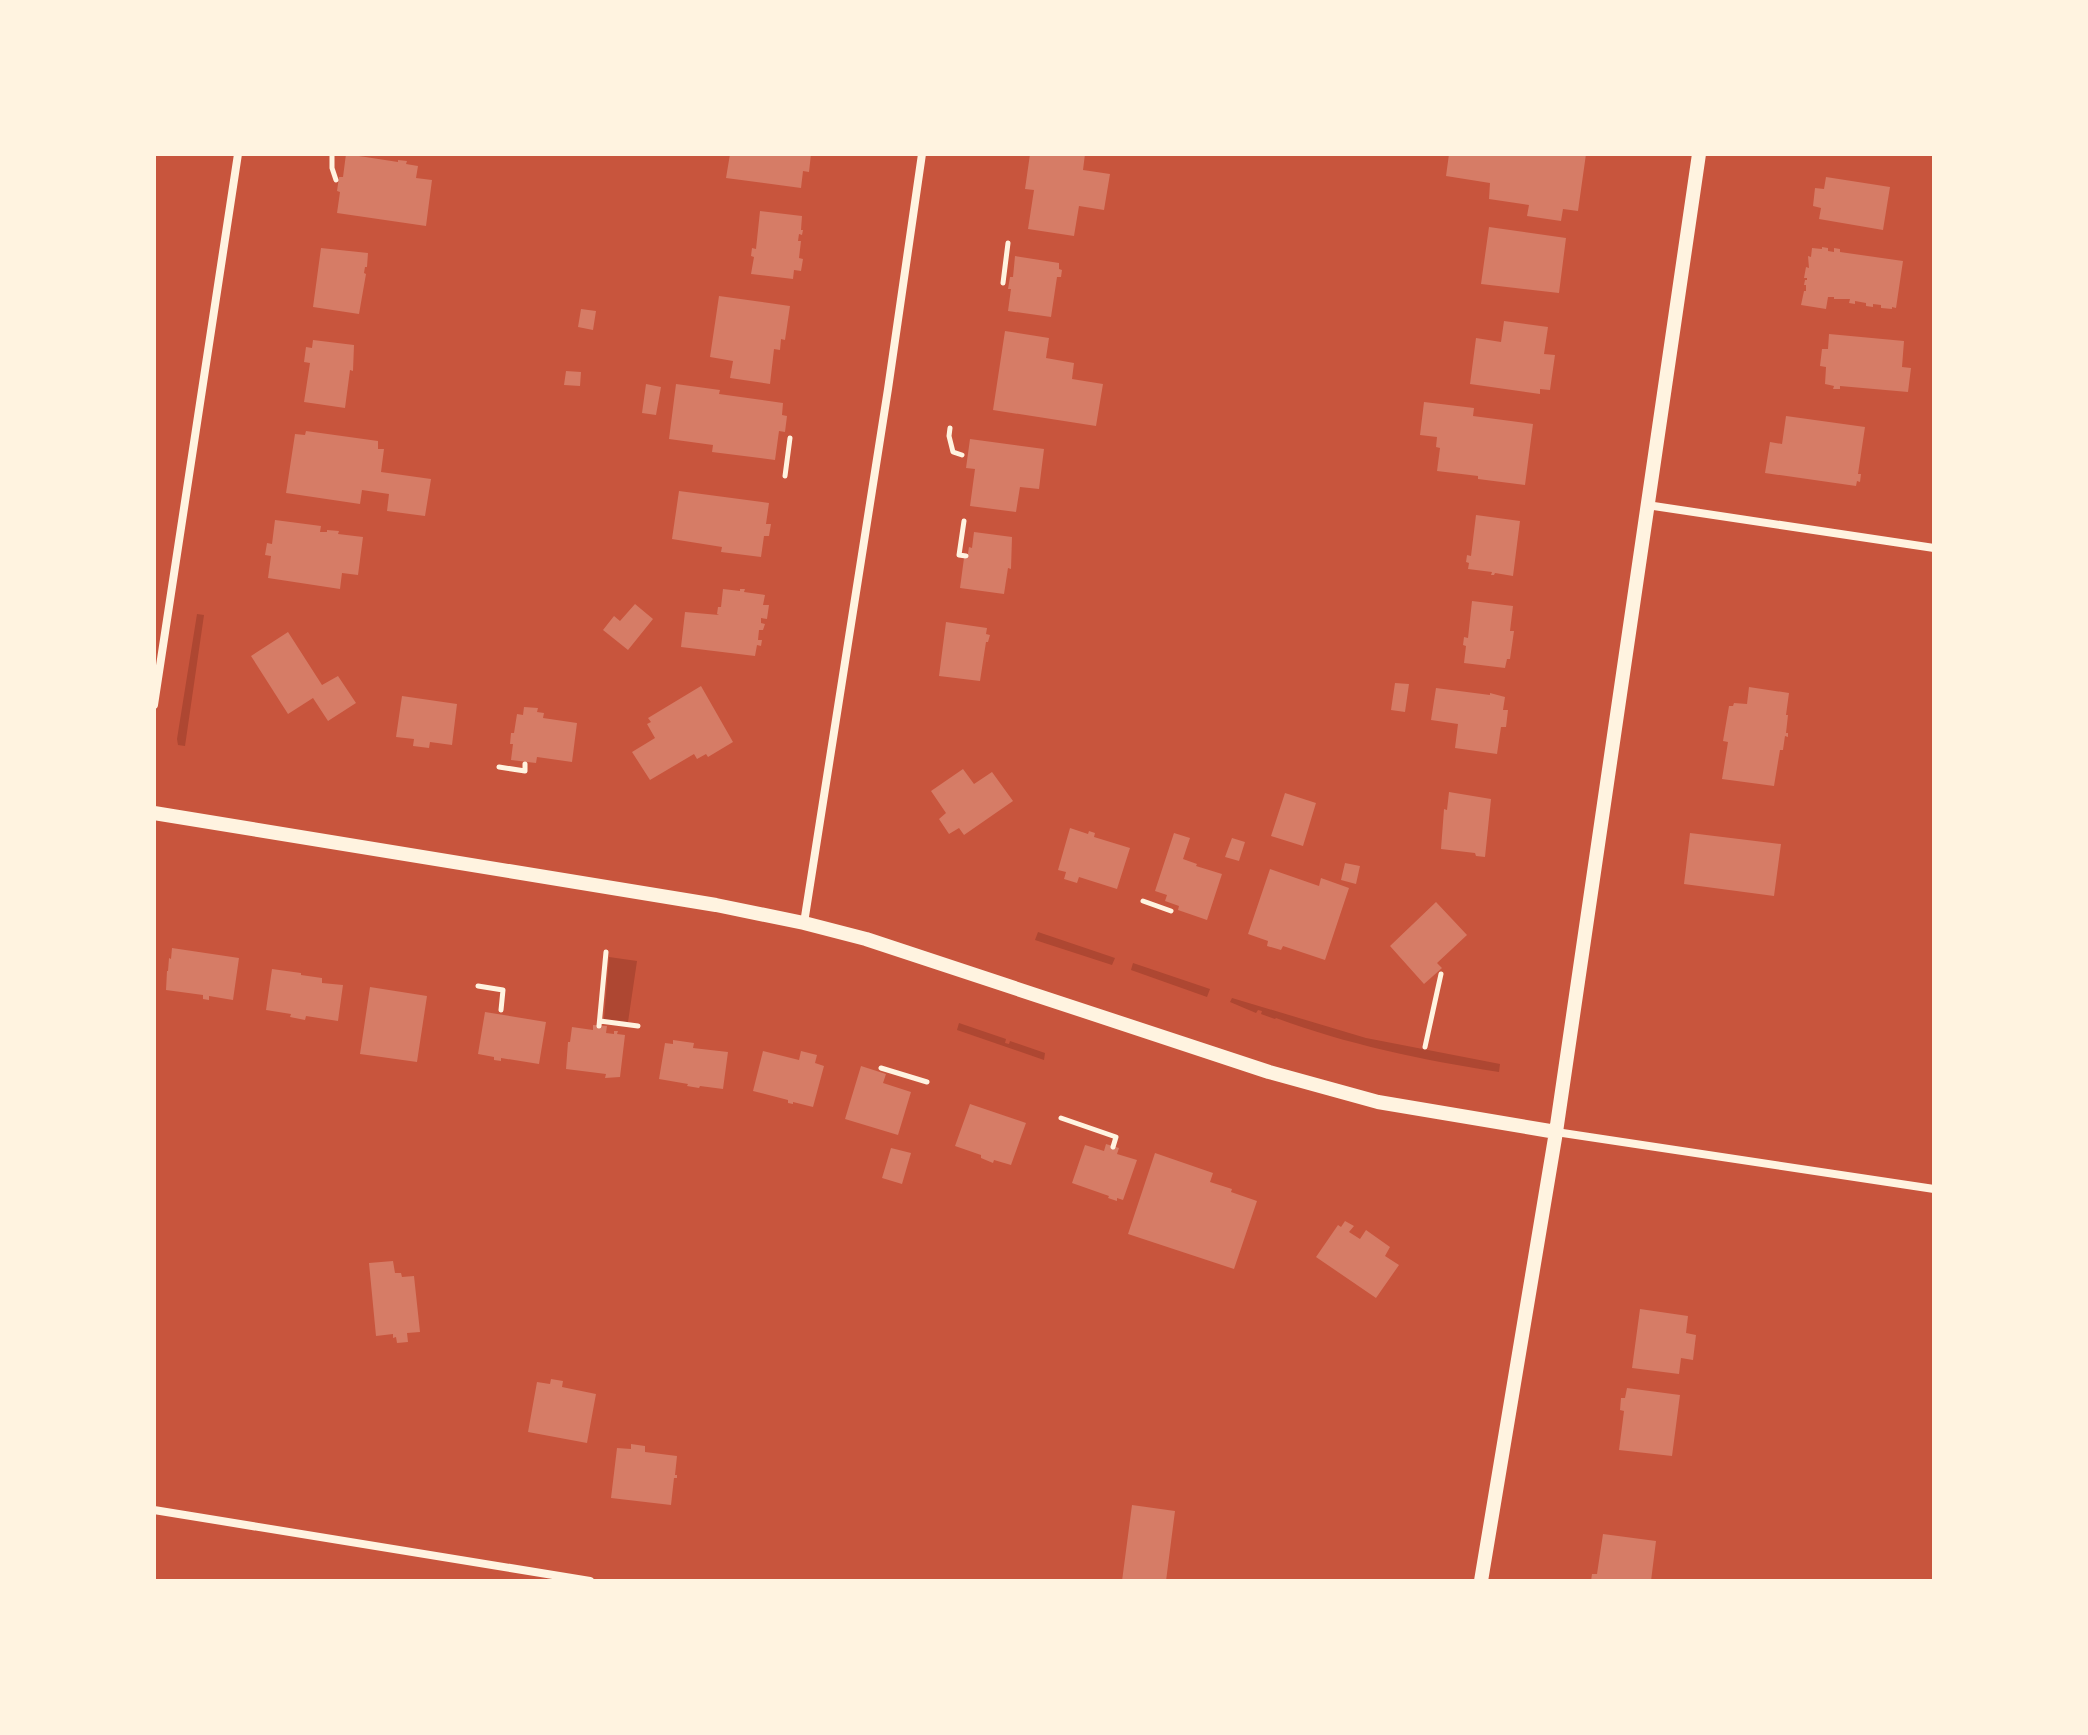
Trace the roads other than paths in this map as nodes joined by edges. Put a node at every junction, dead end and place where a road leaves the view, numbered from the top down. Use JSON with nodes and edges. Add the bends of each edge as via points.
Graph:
{"nodes":[{"id":1,"x":238,"y":154,"type":"edge"},
{"id":2,"x":922,"y":154,"type":"edge"},
{"id":3,"x":1699,"y":154,"type":"edge"},
{"id":4,"x":1646,"y":505,"type":"junction"},
{"id":5,"x":1934,"y":548,"type":"edge"},
{"id":6,"x":154,"y":705,"type":"edge"},
{"id":7,"x":154,"y":813,"type":"edge"},
{"id":8,"x":804,"y":923,"type":"junction"},
{"id":9,"x":1556,"y":1132,"type":"junction"},
{"id":10,"x":1934,"y":1189,"type":"edge"},
{"id":11,"x":154,"y":1510,"type":"edge"},
{"id":12,"x":590,"y":1581,"type":"edge"},
{"id":13,"x":1481,"y":1581,"type":"edge"}],
"edges":[{"from":1,"to":6,"type":"street"},
{"from":2,"to":8,"type":"street"},
{"from":3,"to":4,"type":"street"},
{"from":4,"to":5,"type":"street"},
{"from":4,"to":9,"type":"street"},
{"from":7,"to":8,"type":"street"},
{"from":8,"to":9,"type":"street","via":[[1269,1072],[1378,1102]]},
{"from":9,"to":10,"type":"street"},
{"from":9,"to":13,"type":"street"},
{"from":11,"to":12,"type":"street"}]}
